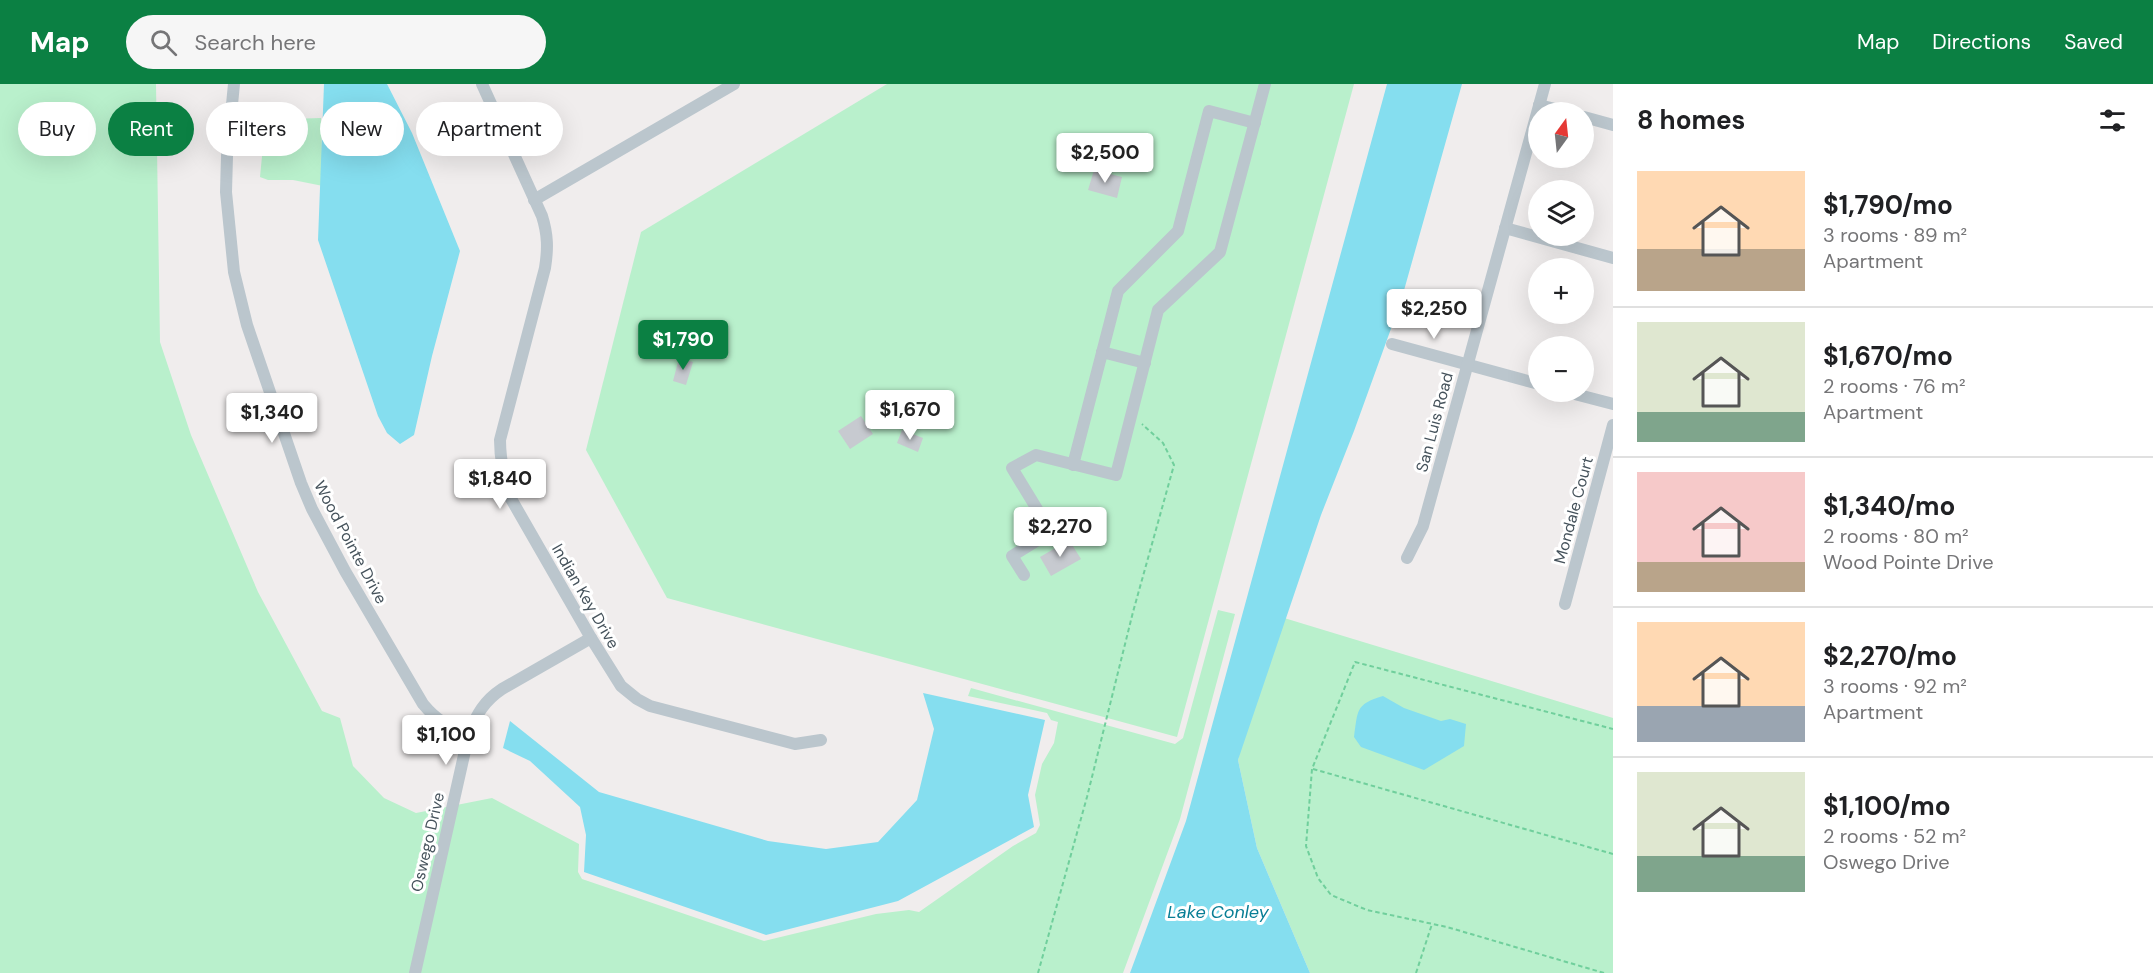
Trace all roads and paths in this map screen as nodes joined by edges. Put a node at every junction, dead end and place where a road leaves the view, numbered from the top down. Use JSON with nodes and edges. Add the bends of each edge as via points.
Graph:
{"nodes":[{"id":1,"x":234,"y":84,"type":"edge"},
{"id":2,"x":482,"y":84,"type":"edge"},
{"id":3,"x":734,"y":84,"type":"edge"},
{"id":4,"x":1265,"y":84,"type":"edge"},
{"id":5,"x":1545,"y":84,"type":"edge"},
{"id":6,"x":1540,"y":102,"type":"edge"},
{"id":7,"x":1594,"y":120,"type":"edge"},
{"id":8,"x":1255,"y":123,"type":"junction"},
{"id":9,"x":1613,"y":125,"type":"edge"},
{"id":10,"x":1528,"y":145,"type":"edge"},
{"id":11,"x":534,"y":200,"type":"junction"},
{"id":12,"x":1505,"y":228,"type":"junction"},
{"id":13,"x":1613,"y":258,"type":"edge"},
{"id":14,"x":1392,"y":344,"type":"dead end"},
{"id":15,"x":1102,"y":352,"type":"junction"},
{"id":16,"x":1144,"y":363,"type":"junction"},
{"id":17,"x":1467,"y":364,"type":"junction"},
{"id":18,"x":1528,"y":381,"type":"edge"},
{"id":19,"x":1594,"y":399,"type":"edge"},
{"id":20,"x":1613,"y":404,"type":"edge"},
{"id":21,"x":1131,"y":414,"type":"junction"},
{"id":22,"x":1613,"y":425,"type":"edge"},
{"id":23,"x":1073,"y":465,"type":"junction"},
{"id":24,"x":1407,"y":558,"type":"dead end"},
{"id":25,"x":1024,"y":575,"type":"dead end"},
{"id":26,"x":1565,"y":604,"type":"dead end"},
{"id":27,"x":591,"y":638,"type":"junction"},
{"id":28,"x":1613,"y":729,"type":"edge"},
{"id":29,"x":469,"y":733,"type":"junction"},
{"id":30,"x":821,"y":740,"type":"dead end"},
{"id":31,"x":1312,"y":768,"type":"junction"},
{"id":32,"x":1613,"y":854,"type":"edge"},
{"id":33,"x":1432,"y":924,"type":"junction"},
{"id":34,"x":414,"y":973,"type":"edge"},
{"id":35,"x":1038,"y":973,"type":"edge"},
{"id":36,"x":1416,"y":973,"type":"edge"},
{"id":37,"x":1604,"y":973,"type":"edge"}],
"edges":[{"from":1,"to":29,"type":"street","name":"Wood Pointe Drive","via":[[226,156],[234,272],[247,325],[301,483],[345,571],[423,704],[446,726]]},
{"from":2,"to":11,"type":"street","name":"Indian Key Drive"},
{"from":3,"to":11,"type":"street"},
{"from":4,"to":8,"type":"street"},
{"from":5,"to":6,"type":"street","name":"San Luis Road"},
{"from":7,"to":9,"type":"street"},
{"from":8,"to":15,"type":"street","via":[[1209,111],[1178,231],[1118,291]]},
{"from":8,"to":16,"type":"street","via":[[1220,252],[1158,310]]},
{"from":10,"to":12,"type":"street","name":"San Luis Road"},
{"from":11,"to":27,"type":"street","name":"Indian Key Drive","via":[[547,232],[548,247],[503,424],[500,456],[510,497]]},
{"from":12,"to":13,"type":"street"},
{"from":12,"to":17,"type":"street","name":"San Luis Road"},
{"from":14,"to":17,"type":"street"},
{"from":15,"to":16,"type":"street"},
{"from":15,"to":23,"type":"street"},
{"from":16,"to":21,"type":"street"},
{"from":17,"to":18,"type":"street"},
{"from":17,"to":24,"type":"street","name":"San Luis Road","via":[[1423,526]]},
{"from":19,"to":20,"type":"street"},
{"from":21,"to":23,"type":"street","via":[[1116,475]]},
{"from":21,"to":35,"type":"path","via":[[1163,443],[1174,465]]},
{"from":22,"to":26,"type":"street","name":"Mondale Court"},
{"from":23,"to":25,"type":"street","via":[[1036,455],[1012,468],[1051,532],[1012,556]]},
{"from":27,"to":29,"type":"street","name":"Oswego Drive","via":[[489,698]]},
{"from":27,"to":30,"type":"street","name":"Indian Key Drive","via":[[621,686],[650,706],[795,744]]},
{"from":28,"to":31,"type":"path","via":[[1355,662]]},
{"from":29,"to":34,"type":"street","name":"Oswego Drive"},
{"from":31,"to":32,"type":"path"},
{"from":31,"to":33,"type":"path","via":[[1306,846],[1318,878],[1331,895],[1367,910]]},
{"from":33,"to":36,"type":"path"},
{"from":33,"to":37,"type":"path"}]}
